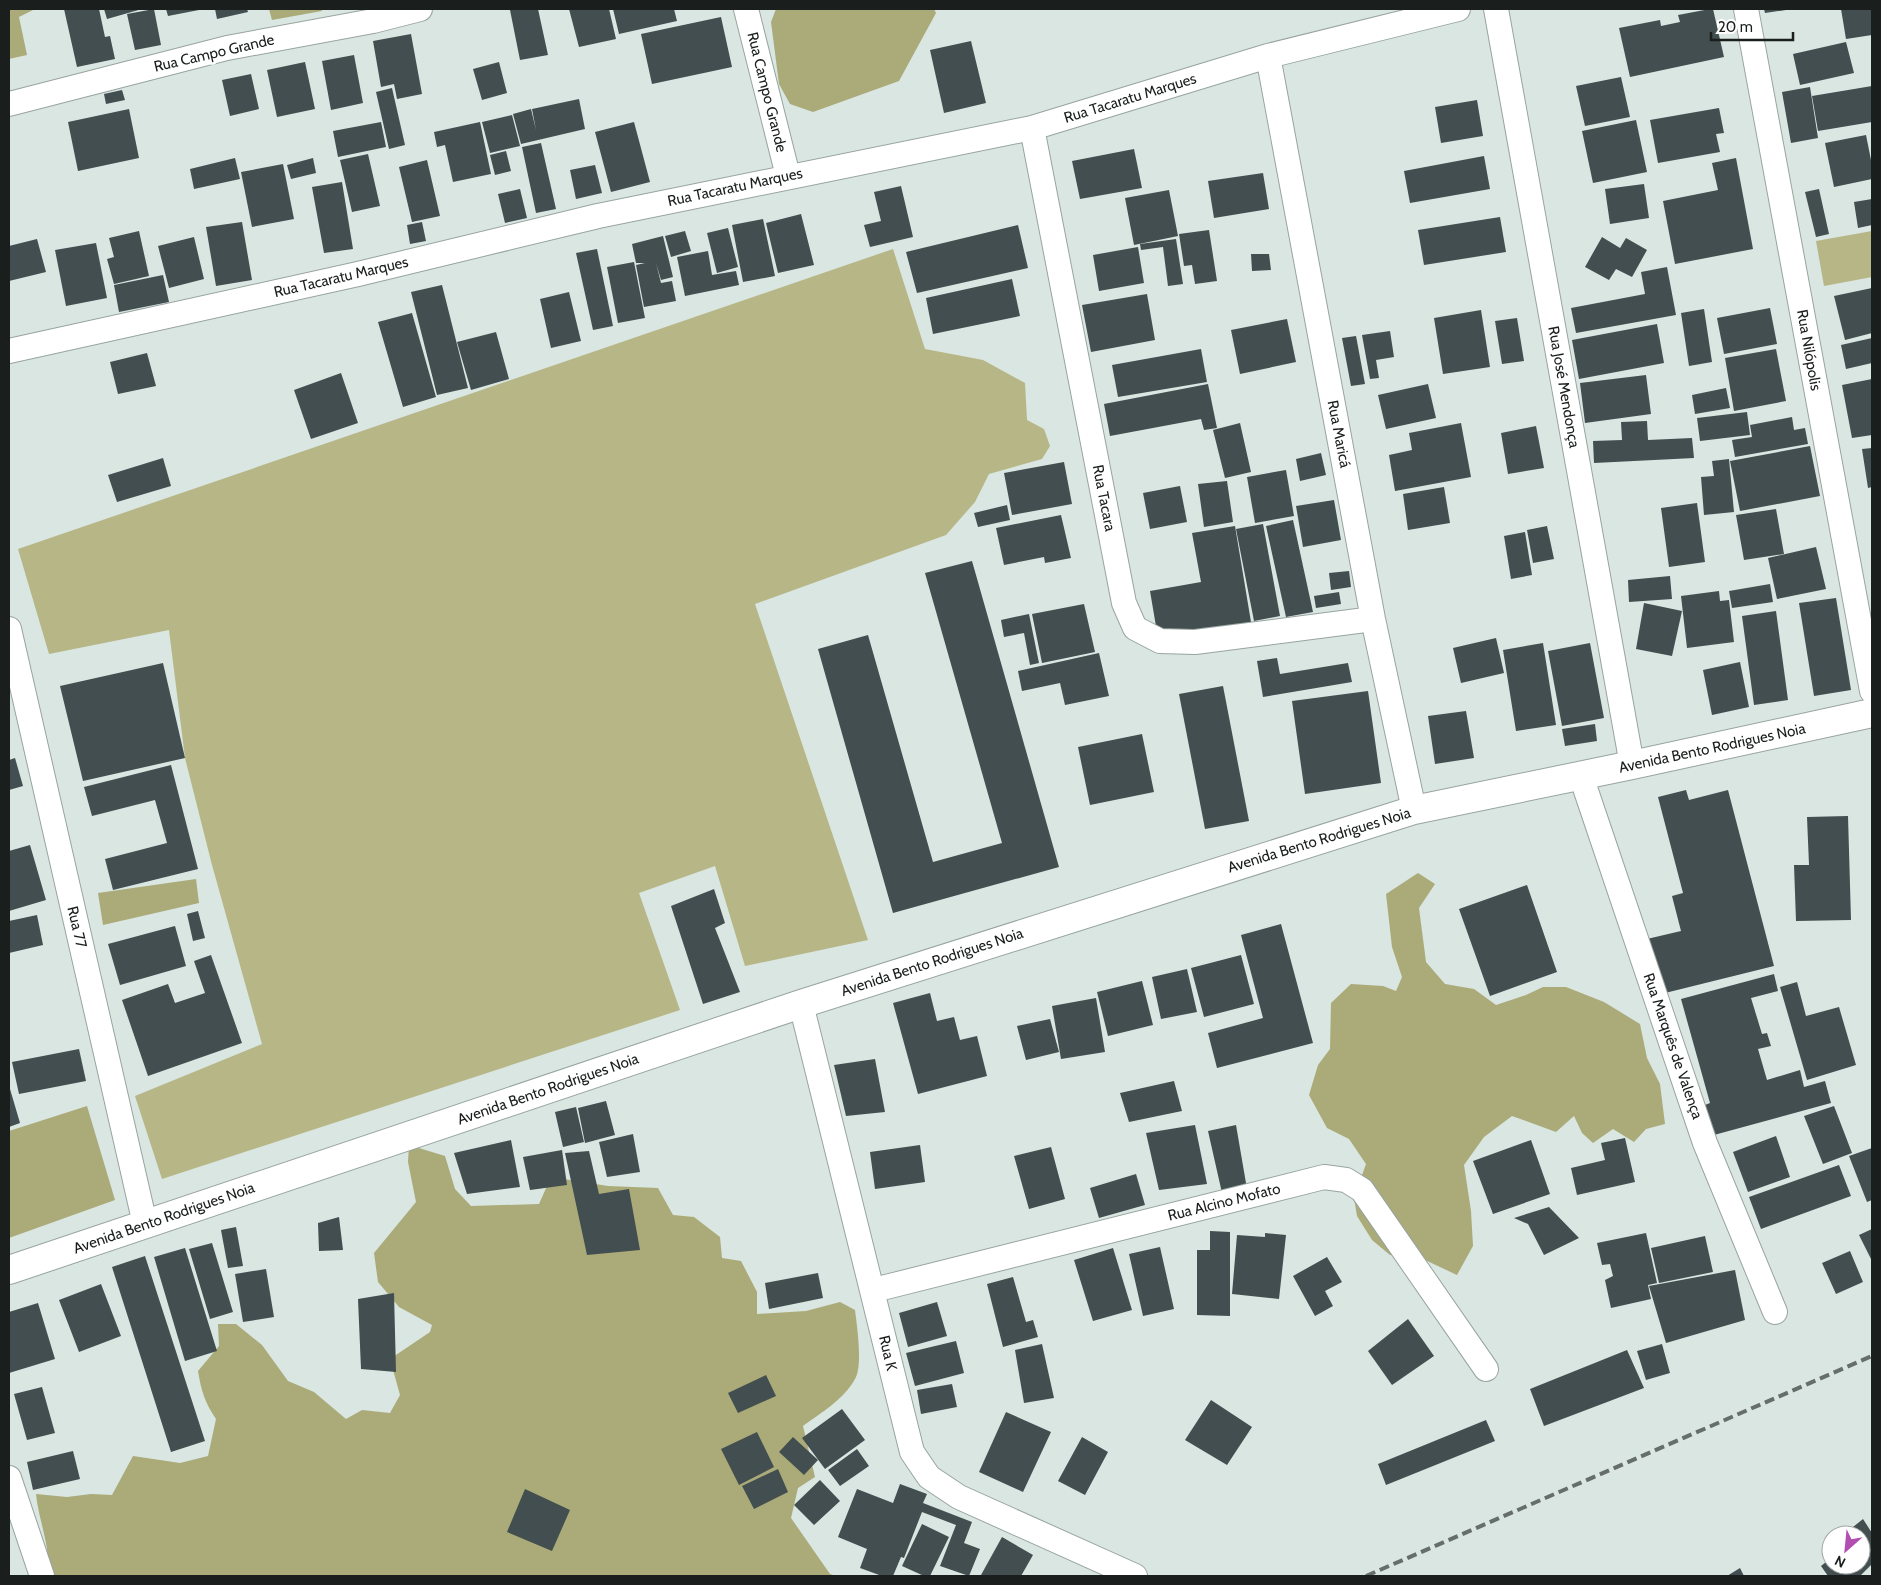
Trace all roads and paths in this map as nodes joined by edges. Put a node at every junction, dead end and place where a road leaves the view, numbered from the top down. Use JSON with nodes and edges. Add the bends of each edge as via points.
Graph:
{"nodes":[{"id":1,"x":420,"y":9,"type":"edge"},
{"id":2,"x":746,"y":9,"type":"edge"},
{"id":3,"x":1458,"y":9,"type":"edge"},
{"id":4,"x":1496,"y":9,"type":"edge"},
{"id":5,"x":1746,"y":9,"type":"edge"},
{"id":6,"x":1268,"y":56,"type":"junction"},
{"id":7,"x":9,"y":104,"type":"edge"},
{"id":8,"x":1032,"y":128,"type":"junction"},
{"id":9,"x":788,"y":176,"type":"junction"},
{"id":10,"x":9,"y":351,"type":"edge"},
{"id":11,"x":1373,"y":619,"type":"junction"},
{"id":12,"x":9,"y":629,"type":"edge"},
{"id":13,"x":1872,"y":691,"type":"edge"},
{"id":14,"x":1872,"y":713,"type":"edge"},
{"id":15,"x":1632,"y":765,"type":"junction"},
{"id":16,"x":1582,"y":776,"type":"junction"},
{"id":17,"x":1414,"y":810,"type":"junction"},
{"id":18,"x":801,"y":1004,"type":"junction"},
{"id":19,"x":145,"y":1224,"type":"junction"},
{"id":20,"x":9,"y":1270,"type":"edge"},
{"id":21,"x":874,"y":1290,"type":"junction"},
{"id":22,"x":1775,"y":1312,"type":"dead end"},
{"id":23,"x":1486,"y":1369,"type":"dead end"},
{"id":24,"x":9,"y":1478,"type":"edge"},
{"id":25,"x":42,"y":1576,"type":"edge"},
{"id":26,"x":1134,"y":1576,"type":"edge"}],
"edges":[{"from":1,"to":7,"type":"street","name":"Rua Campo Grande","via":[[374,21],[227,48]]},
{"from":2,"to":9,"type":"street","name":"Rua Campo Grande"},
{"from":3,"to":6,"type":"street","name":"Rua Tacaratu Marques"},
{"from":4,"to":15,"type":"street","name":"Rua José Mendonça"},
{"from":5,"to":13,"type":"street","name":"Rua Nilópolis"},
{"from":6,"to":8,"type":"street","name":"Rua Tacaratu Marques"},
{"from":6,"to":11,"type":"street","name":"Rua Maricá"},
{"from":8,"to":9,"type":"street","name":"Rua Tacaratu Marques"},
{"from":8,"to":11,"type":"street","name":"Rua Tacara","via":[[1124,603],[1135,628],[1160,641],[1195,642]]},
{"from":9,"to":10,"type":"street","name":"Rua Tacaratu Marques","via":[[598,216],[358,274]]},
{"from":11,"to":17,"type":"street","name":"Rua Maricá"},
{"from":12,"to":19,"type":"street","name":"Rua 77"},
{"from":14,"to":15,"type":"street","name":"Avenida Bento Rodrigues Noia"},
{"from":15,"to":16,"type":"street","name":"Avenida Bento Rodrigues Noia"},
{"from":16,"to":17,"type":"street","name":"Avenida Bento Rodrigues Noia"},
{"from":16,"to":22,"type":"street","name":"Rua Marquês de Valença","via":[[1706,1143]]},
{"from":17,"to":18,"type":"street","name":"Avenida Bento Rodrigues Noia"},
{"from":18,"to":19,"type":"street","name":"Avenida Bento Rodrigues Noia"},
{"from":18,"to":21,"type":"street","name":"Rua K"},
{"from":19,"to":20,"type":"street","name":"Avenida Bento Rodrigues Noia"},
{"from":21,"to":23,"type":"street","name":"Rua Alcino Mofato","via":[[1324,1177],[1346,1180],[1362,1190]]},
{"from":21,"to":26,"type":"street","name":"Rua K","via":[[912,1452],[929,1477],[958,1497]]},
{"from":24,"to":25,"type":"street"}]}
